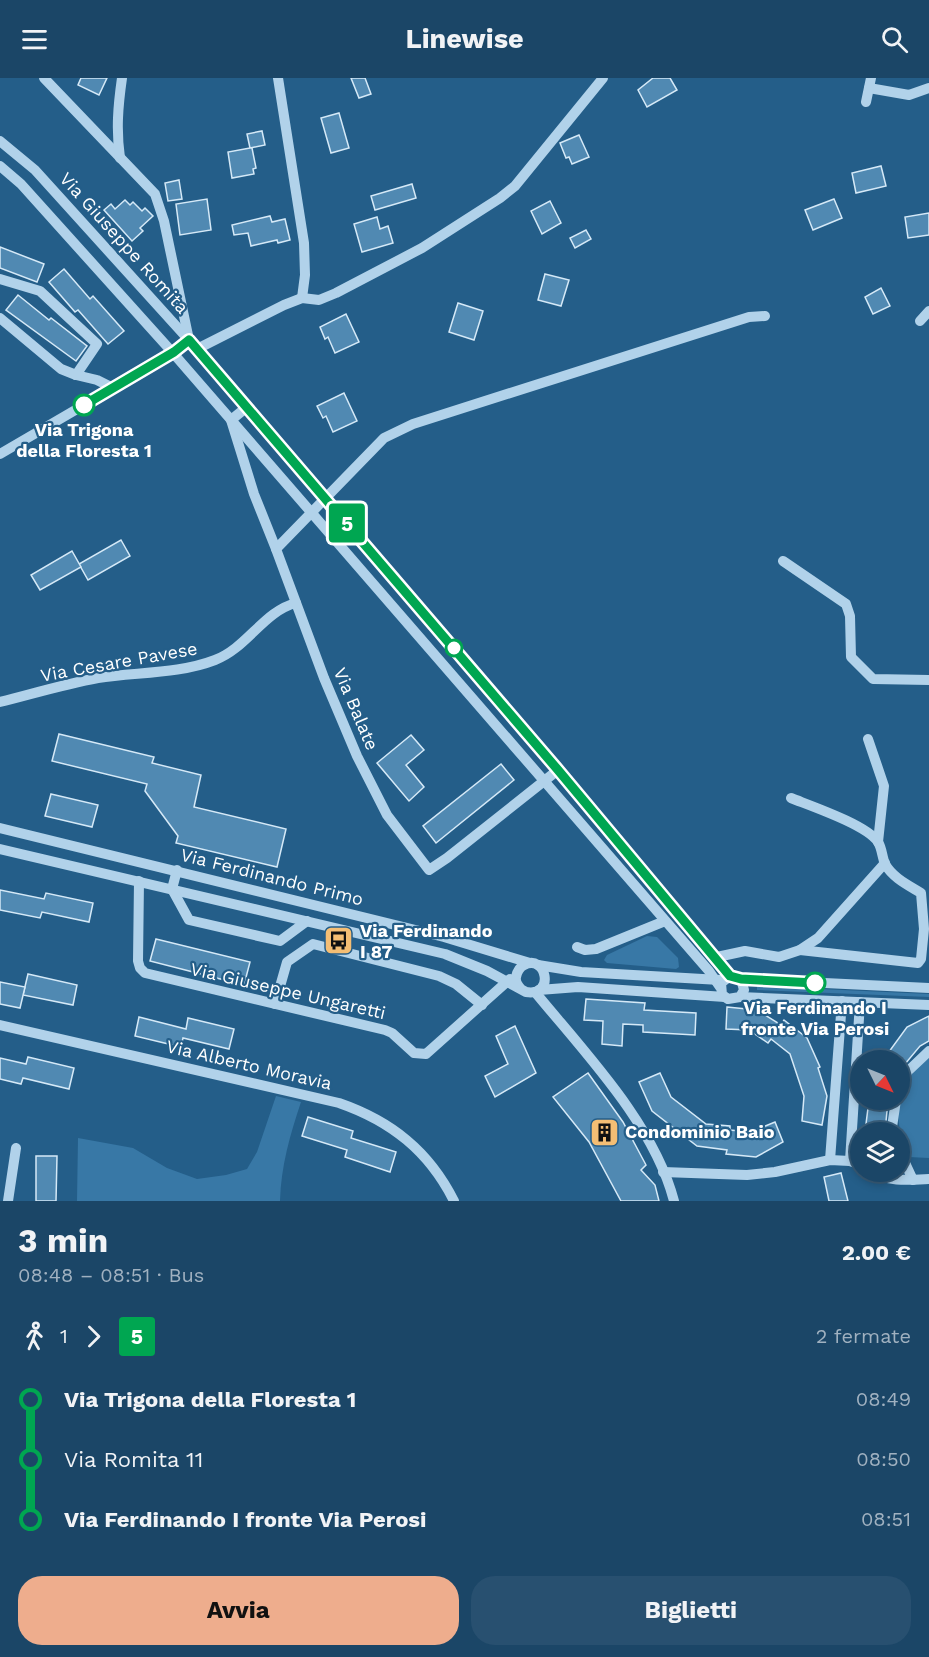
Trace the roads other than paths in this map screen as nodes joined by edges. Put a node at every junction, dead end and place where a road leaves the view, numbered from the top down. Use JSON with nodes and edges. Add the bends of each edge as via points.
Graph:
{"nodes":[{"id":1,"x":44,"y":78,"type":"edge"},
{"id":2,"x":122,"y":78,"type":"edge"},
{"id":3,"x":278,"y":78,"type":"edge"},
{"id":4,"x":603,"y":78,"type":"edge"},
{"id":5,"x":870,"y":83,"type":"edge"},
{"id":6,"x":929,"y":88,"type":"edge"},
{"id":7,"x":866,"y":102,"type":"dead end"},
{"id":8,"x":0,"y":141,"type":"edge"},
{"id":9,"x":120,"y":158,"type":"junction"},
{"id":10,"x":0,"y":166,"type":"edge"},
{"id":11,"x":35,"y":170,"type":"junction"},
{"id":12,"x":21,"y":184,"type":"junction"},
{"id":13,"x":0,"y":279,"type":"edge"},
{"id":14,"x":302,"y":298,"type":"junction"},
{"id":15,"x":929,"y":311,"type":"edge"},
{"id":16,"x":765,"y":316,"type":"dead end"},
{"id":17,"x":0,"y":318,"type":"edge"},
{"id":18,"x":920,"y":321,"type":"dead end"},
{"id":19,"x":193,"y":344,"type":"junction"},
{"id":20,"x":174,"y":352,"type":"junction"},
{"id":21,"x":76,"y":375,"type":"junction"},
{"id":22,"x":113,"y":388,"type":"junction"},
{"id":23,"x":247,"y":407,"type":"junction"},
{"id":24,"x":231,"y":420,"type":"junction"},
{"id":25,"x":0,"y":454,"type":"edge"},
{"id":26,"x":325,"y":497,"type":"junction"},
{"id":27,"x":311,"y":511,"type":"junction"},
{"id":28,"x":276,"y":549,"type":"junction"},
{"id":29,"x":783,"y":561,"type":"dead end"},
{"id":30,"x":296,"y":603,"type":"junction"},
{"id":31,"x":929,"y":680,"type":"edge"},
{"id":32,"x":0,"y":702,"type":"edge"},
{"id":33,"x":512,"y":716,"type":"junction"},
{"id":34,"x":498,"y":727,"type":"junction"},
{"id":35,"x":868,"y":739,"type":"dead end"},
{"id":36,"x":558,"y":770,"type":"junction"},
{"id":37,"x":543,"y":780,"type":"junction"},
{"id":38,"x":791,"y":798,"type":"dead end"},
{"id":39,"x":0,"y":828,"type":"edge"},
{"id":40,"x":878,"y":842,"type":"junction"},
{"id":41,"x":0,"y":849,"type":"edge"},
{"id":42,"x":128,"y":858,"type":"junction"},
{"id":43,"x":885,"y":863,"type":"junction"},
{"id":44,"x":177,"y":870,"type":"junction"},
{"id":45,"x":124,"y":878,"type":"junction"},
{"id":46,"x":139,"y":881,"type":"junction"},
{"id":47,"x":655,"y":886,"type":"junction"},
{"id":48,"x":172,"y":889,"type":"junction"},
{"id":49,"x":643,"y":896,"type":"junction"},
{"id":50,"x":322,"y":908,"type":"junction"},
{"id":51,"x":345,"y":914,"type":"junction"},
{"id":52,"x":307,"y":921,"type":"junction"},
{"id":53,"x":665,"y":921,"type":"junction"},
{"id":54,"x":318,"y":923,"type":"junction"},
{"id":55,"x":342,"y":929,"type":"junction"},
{"id":56,"x":927,"y":931,"type":"edge"},
{"id":57,"x":681,"y":939,"type":"junction"},
{"id":58,"x":577,"y":946,"type":"dead end"},
{"id":59,"x":800,"y":951,"type":"junction"},
{"id":60,"x":717,"y":957,"type":"junction"},
{"id":61,"x":535,"y":965,"type":"junction"},
{"id":62,"x":518,"y":972,"type":"junction"},
{"id":63,"x":681,"y":979,"type":"junction"},
{"id":64,"x":506,"y":982,"type":"junction"},
{"id":65,"x":726,"y":983,"type":"junction"},
{"id":66,"x":929,"y":988,"type":"edge"},
{"id":67,"x":530,"y":991,"type":"junction"},
{"id":68,"x":740,"y":997,"type":"junction"},
{"id":69,"x":842,"y":1000,"type":"junction"},
{"id":70,"x":486,"y":1002,"type":"junction"},
{"id":71,"x":860,"y":1002,"type":"junction"},
{"id":72,"x":275,"y":1004,"type":"junction"},
{"id":73,"x":929,"y":1005,"type":"edge"},
{"id":74,"x":0,"y":1025,"type":"edge"},
{"id":75,"x":929,"y":1051,"type":"edge"},
{"id":76,"x":910,"y":1069,"type":"edge"},
{"id":77,"x":16,"y":1148,"type":"dead end"},
{"id":78,"x":830,"y":1160,"type":"junction"},
{"id":79,"x":849,"y":1161,"type":"joint"},
{"id":80,"x":663,"y":1172,"type":"junction"},
{"id":81,"x":910,"y":1174,"type":"edge"},
{"id":82,"x":929,"y":1179,"type":"edge"},
{"id":83,"x":910,"y":1180,"type":"edge"},
{"id":84,"x":913,"y":1180,"type":"junction"},
{"id":85,"x":8,"y":1201,"type":"edge"},
{"id":86,"x":454,"y":1201,"type":"edge"},
{"id":87,"x":674,"y":1201,"type":"edge"}],
"edges":[{"from":1,"to":9,"type":"street"},
{"from":2,"to":9,"type":"street","via":[[117,116]]},
{"from":3,"to":14,"type":"street","via":[[304,243]]},
{"from":4,"to":14,"type":"street","via":[[501,198],[422,248],[336,293],[319,300]]},
{"from":5,"to":6,"type":"street","via":[[909,95]]},
{"from":5,"to":7,"type":"street"},
{"from":8,"to":11,"type":"street","name":"Via Giuseppe Romita"},
{"from":9,"to":19,"type":"street","via":[[156,194]]},
{"from":10,"to":12,"type":"street","name":"Via Giuseppe Romita"},
{"from":11,"to":12,"type":"street"},
{"from":11,"to":19,"type":"street","name":"Via Giuseppe Romita"},
{"from":12,"to":20,"type":"street","name":"Via Giuseppe Romita"},
{"from":13,"to":21,"type":"street","via":[[40,291],[97,344]]},
{"from":14,"to":19,"type":"street"},
{"from":15,"to":18,"type":"street"},
{"from":16,"to":26,"type":"street","via":[[749,317],[413,424],[384,438]]},
{"from":17,"to":21,"type":"street","via":[[62,369]]},
{"from":19,"to":20,"type":"street"},
{"from":19,"to":23,"type":"street","name":"Via Giuseppe Romita"},
{"from":20,"to":22,"type":"street"},
{"from":20,"to":24,"type":"street","name":"Via Giuseppe Romita"},
{"from":21,"to":22,"type":"street"},
{"from":22,"to":25,"type":"street"},
{"from":23,"to":24,"type":"street"},
{"from":23,"to":26,"type":"street","name":"Via Giuseppe Romita"},
{"from":24,"to":27,"type":"street","name":"Via Giuseppe Romita"},
{"from":24,"to":28,"type":"street","name":"Via Balate"},
{"from":26,"to":27,"type":"street"},
{"from":26,"to":33,"type":"street","name":"Via Giuseppe Romita"},
{"from":27,"to":28,"type":"street"},
{"from":27,"to":34,"type":"street","name":"Via Giuseppe Romita"},
{"from":28,"to":30,"type":"street","name":"Via Balate"},
{"from":29,"to":31,"type":"street","via":[[846,604],[851,657],[873,679]]},
{"from":30,"to":32,"type":"street","name":"Via Cesare Pavese","via":[[278,611],[234,650],[216,660],[98,678]]},
{"from":30,"to":37,"type":"street","name":"Via Balate","via":[[357,756],[387,815],[429,870]]},
{"from":33,"to":34,"type":"street"},
{"from":33,"to":36,"type":"street","name":"Via Giuseppe Romita"},
{"from":34,"to":37,"type":"street","name":"Via Giuseppe Romita"},
{"from":35,"to":40,"type":"street","via":[[884,786]]},
{"from":36,"to":37,"type":"street"},
{"from":36,"to":47,"type":"street","name":"Via Giuseppe Romita"},
{"from":37,"to":49,"type":"street","name":"Via Giuseppe Romita"},
{"from":38,"to":40,"type":"street","via":[[865,830]]},
{"from":39,"to":42,"type":"street","name":"Via Ferdinando Primo"},
{"from":40,"to":43,"type":"street"},
{"from":41,"to":45,"type":"street","name":"Via Ferdinando Primo"},
{"from":42,"to":44,"type":"street","name":"Via Ferdinando Primo"},
{"from":42,"to":45,"type":"street"},
{"from":43,"to":56,"type":"street","via":[[900,881],[921,893]]},
{"from":43,"to":59,"type":"street","via":[[818,938]]},
{"from":44,"to":48,"type":"street"},
{"from":44,"to":50,"type":"street","name":"Via Ferdinando Primo"},
{"from":45,"to":46,"type":"street","name":"Via Ferdinando Primo"},
{"from":46,"to":48,"type":"street","name":"Via Ferdinando Primo"},
{"from":46,"to":72,"type":"street","name":"Via Giuseppe Ungaretti","via":[[138,961],[145,973]]},
{"from":47,"to":49,"type":"street"},
{"from":47,"to":60,"type":"street","name":"Via Giuseppe Romita"},
{"from":48,"to":52,"type":"street","name":"Via Ferdinando Primo"},
{"from":48,"to":52,"type":"street","via":[[189,920],[200,923],[280,941]]},
{"from":49,"to":53,"type":"street","name":"Via Giuseppe Romita"},
{"from":50,"to":51,"type":"street","name":"Via Ferdinando Primo"},
{"from":50,"to":54,"type":"street"},
{"from":51,"to":55,"type":"street"},
{"from":51,"to":61,"type":"street","name":"Via Ferdinando Primo","via":[[444,937]]},
{"from":52,"to":54,"type":"street","name":"Via Ferdinando Primo"},
{"from":53,"to":57,"type":"street","name":"Via Giuseppe Romita"},
{"from":53,"to":58,"type":"street","via":[[596,950]]},
{"from":54,"to":55,"type":"street","name":"Via Ferdinando Primo"},
{"from":55,"to":64,"type":"street","name":"Via Ferdinando Primo","via":[[445,954]]},
{"from":56,"to":59,"type":"street","via":[[918,963]]},
{"from":57,"to":63,"type":"street","via":[[698,969]]},
{"from":57,"to":65,"type":"street","name":"Via Giuseppe Romita"},
{"from":59,"to":60,"type":"street","via":[[779,957],[745,951]]},
{"from":60,"to":65,"type":"street","name":"Via Giuseppe Romita"},
{"from":61,"to":62,"type":"street","via":[[524,965]]},
{"from":61,"to":63,"type":"street","name":"Via Ferdinando Primo"},
{"from":61,"to":67,"type":"street","via":[[542,968],[545,977],[543,986]]},
{"from":62,"to":64,"type":"street"},
{"from":62,"to":67,"type":"street","via":[[516,981]]},
{"from":63,"to":65,"type":"street","name":"Via Ferdinando Primo"},
{"from":64,"to":67,"type":"street","name":"Via Ferdinando Primo"},
{"from":64,"to":70,"type":"street"},
{"from":65,"to":66,"type":"street","name":"Via Ferdinando Primo"},
{"from":65,"to":67,"type":"street","name":"Via Ferdinando Primo"},
{"from":65,"to":68,"type":"street","via":[[732,1000]]},
{"from":65,"to":68,"type":"street","via":[[744,990]]},
{"from":67,"to":70,"type":"street","via":[[505,993]]},
{"from":67,"to":80,"type":"street","via":[[612,1086],[654,1149]]},
{"from":68,"to":69,"type":"street"},
{"from":69,"to":71,"type":"street"},
{"from":69,"to":78,"type":"street"},
{"from":70,"to":72,"type":"street","name":"Via Giuseppe Ungaretti","via":[[420,1055],[385,1030]]},
{"from":70,"to":72,"type":"street","via":[[439,976],[313,944],[288,962]]},
{"from":71,"to":73,"type":"street"},
{"from":71,"to":79,"type":"street"},
{"from":74,"to":86,"type":"street","name":"Via Alberto Moravia","via":[[357,1109],[406,1139],[430,1165]]},
{"from":75,"to":76,"type":"street"},
{"from":77,"to":85,"type":"street"},
{"from":78,"to":79,"type":"street"},
{"from":78,"to":80,"type":"street","via":[[747,1175]]},
{"from":80,"to":87,"type":"street"},
{"from":81,"to":84,"type":"street"},
{"from":82,"to":84,"type":"street"},
{"from":83,"to":84,"type":"street"}]}
